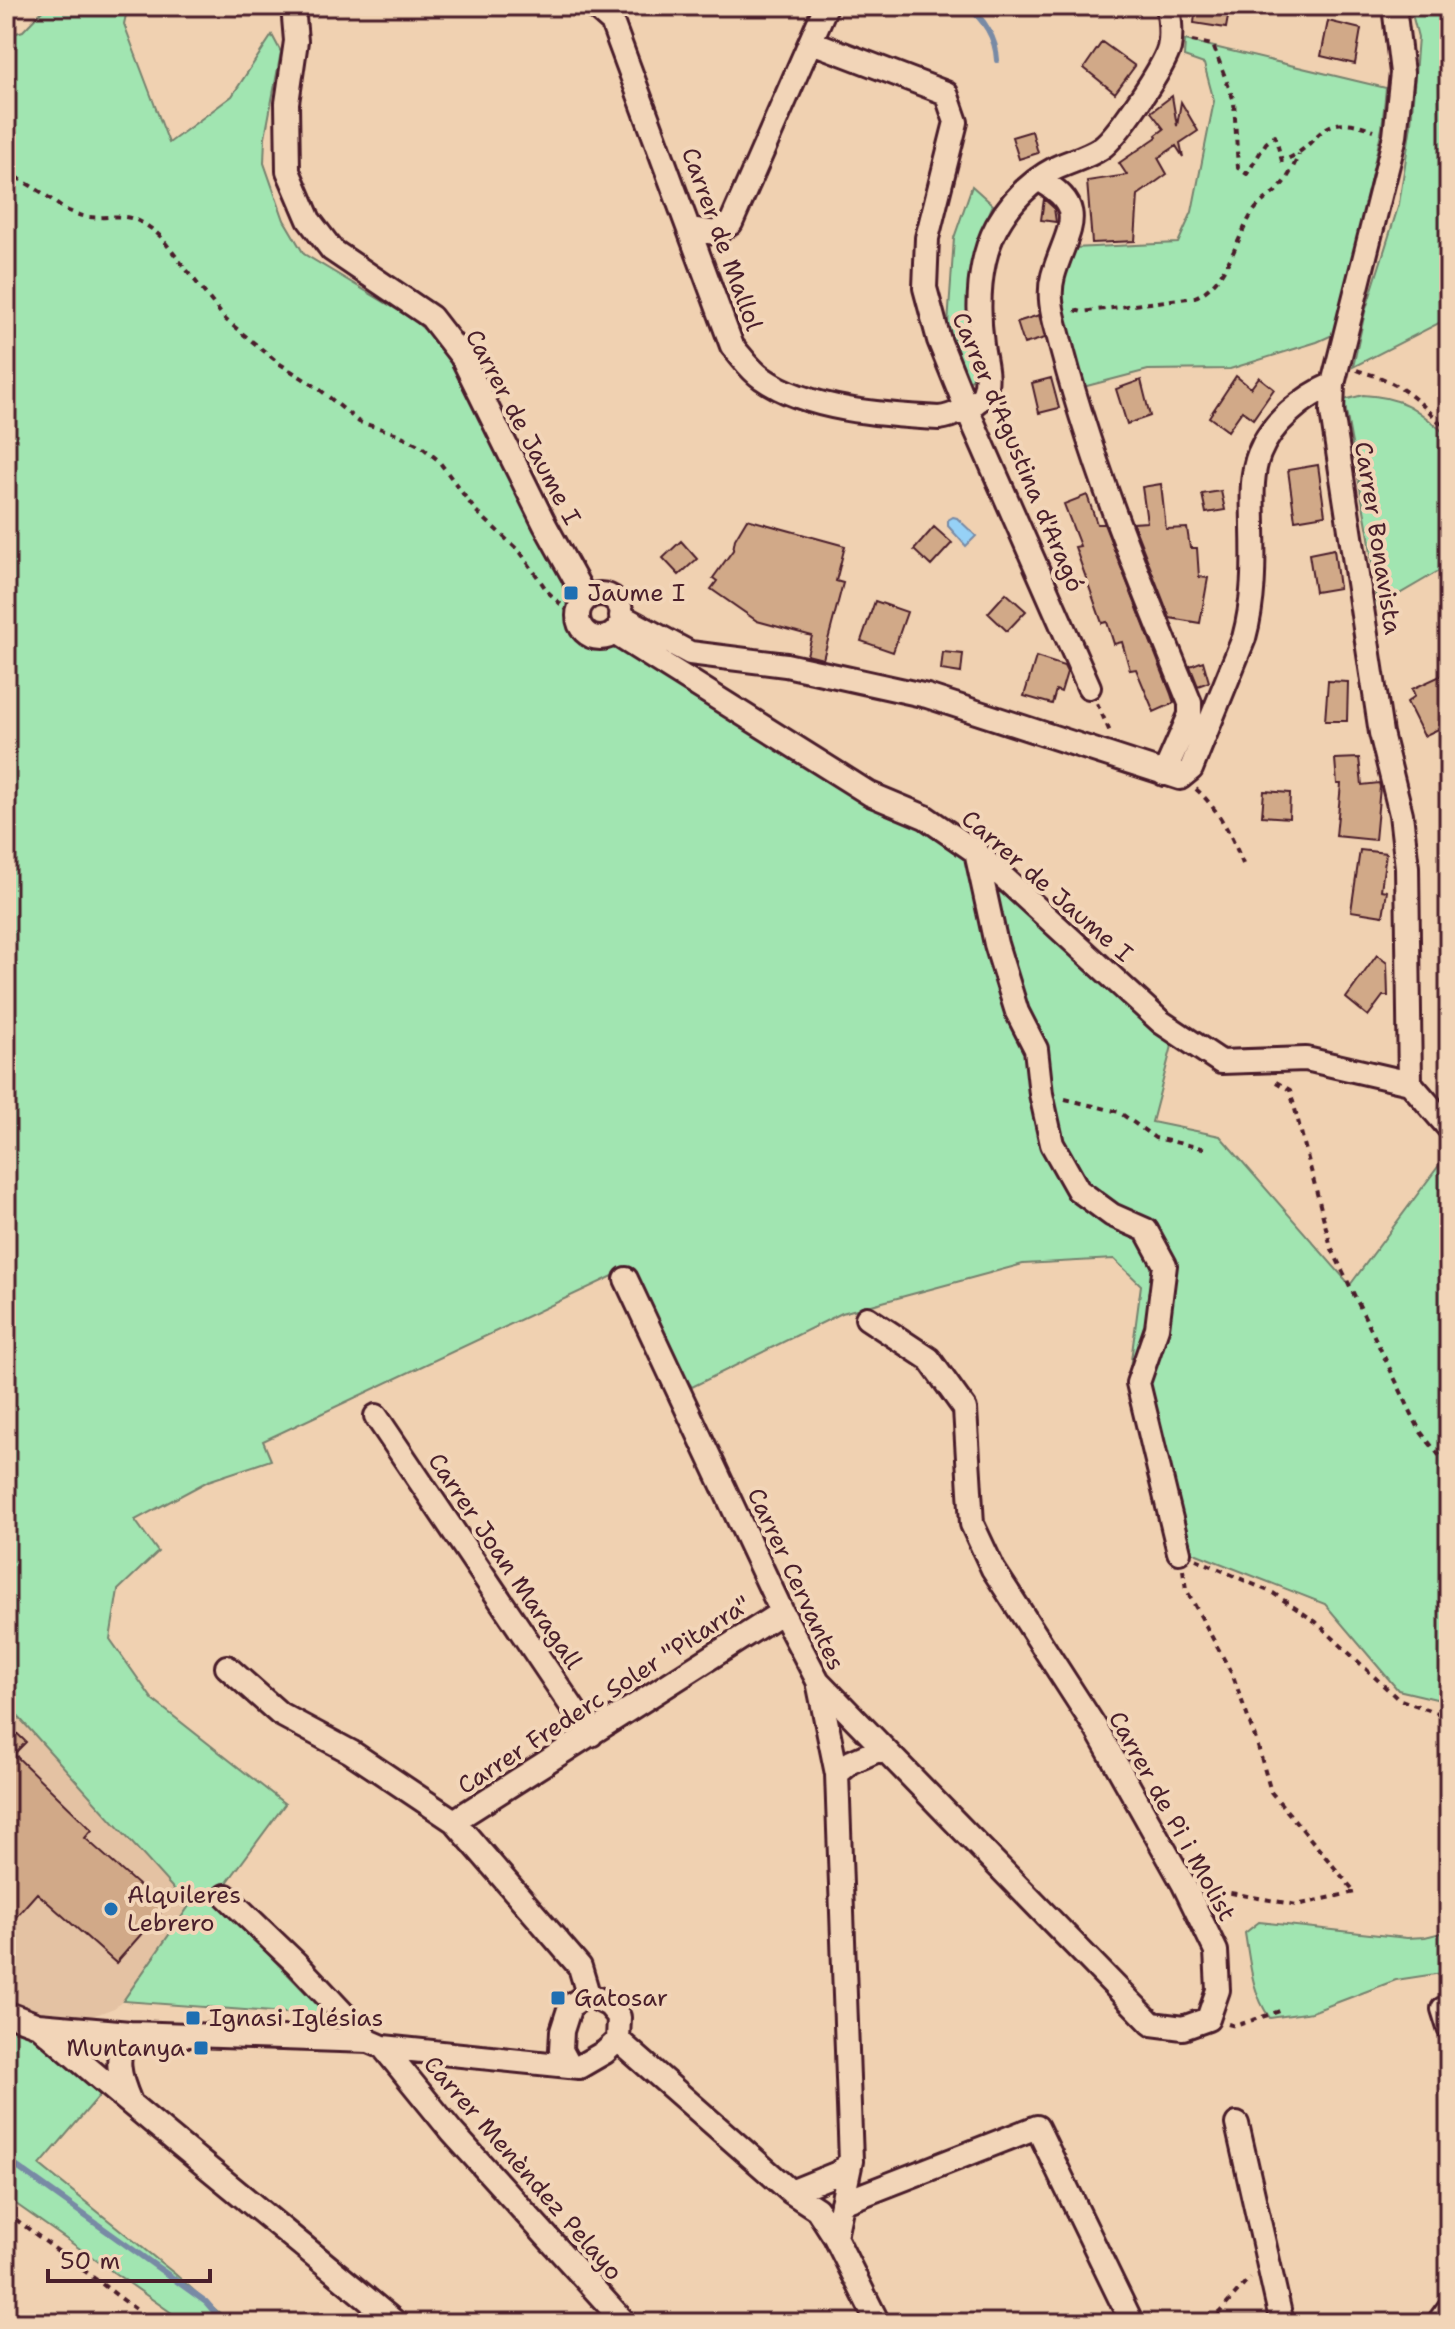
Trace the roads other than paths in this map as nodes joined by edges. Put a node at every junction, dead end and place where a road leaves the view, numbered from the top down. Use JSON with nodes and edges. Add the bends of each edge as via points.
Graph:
{"nodes":[{"id":1,"x":293,"y":6,"type":"edge"},
{"id":2,"x":594,"y":6,"type":"edge"},
{"id":3,"x":826,"y":6,"type":"edge"},
{"id":4,"x":1168,"y":6,"type":"edge"},
{"id":5,"x":1394,"y":6,"type":"edge"},
{"id":6,"x":812,"y":42,"type":"junction"},
{"id":7,"x":1038,"y":179,"type":"junction"},
{"id":8,"x":689,"y":229,"type":"junction"},
{"id":9,"x":1337,"y":373,"type":"junction"},
{"id":10,"x":966,"y":407,"type":"junction"},
{"id":11,"x":582,"y":607,"type":"junction"},
{"id":12,"x":618,"y":624,"type":"junction"},
{"id":13,"x":1089,"y":687,"type":"road end"},
{"id":14,"x":1172,"y":776,"type":"junction"},
{"id":15,"x":976,"y":852,"type":"junction"},
{"id":16,"x":1410,"y":1083,"type":"junction"},
{"id":17,"x":1449,"y":1128,"type":"edge"},
{"id":18,"x":626,"y":1279,"type":"dead end"},
{"id":19,"x":867,"y":1318,"type":"dead end"},
{"id":20,"x":376,"y":1416,"type":"dead end"},
{"id":21,"x":1179,"y":1552,"type":"road end"},
{"id":22,"x":782,"y":1612,"type":"junction"},
{"id":23,"x":227,"y":1667,"type":"dead end"},
{"id":24,"x":818,"y":1681,"type":"junction"},
{"id":25,"x":591,"y":1735,"type":"junction"},
{"id":26,"x":883,"y":1748,"type":"junction"},
{"id":27,"x":837,"y":1774,"type":"junction"},
{"id":28,"x":454,"y":1821,"type":"junction"},
{"id":29,"x":226,"y":1896,"type":"dead end"},
{"id":30,"x":588,"y":1994,"type":"junction"},
{"id":31,"x":6,"y":2013,"type":"edge"},
{"id":32,"x":38,"y":2025,"type":"junction"},
{"id":33,"x":130,"y":2033,"type":"junction"},
{"id":34,"x":618,"y":2040,"type":"junction"},
{"id":35,"x":376,"y":2044,"type":"junction"},
{"id":36,"x":569,"y":2065,"type":"junction"},
{"id":37,"x":132,"y":2107,"type":"junction"},
{"id":38,"x":1237,"y":2124,"type":"dead end"},
{"id":39,"x":851,"y":2161,"type":"junction"},
{"id":40,"x":791,"y":2192,"type":"junction"},
{"id":41,"x":842,"y":2203,"type":"junction"},
{"id":42,"x":835,"y":2237,"type":"junction"},
{"id":43,"x":1449,"y":2308,"type":"edge"},
{"id":44,"x":396,"y":2323,"type":"edge"},
{"id":45,"x":625,"y":2323,"type":"edge"},
{"id":46,"x":878,"y":2323,"type":"edge"},
{"id":47,"x":1132,"y":2323,"type":"edge"},
{"id":48,"x":1282,"y":2323,"type":"edge"},
{"id":49,"x":1438,"y":2323,"type":"edge"}],
"edges":[{"from":1,"to":11,"type":"street","name":"Carrer de Jaume I","via":[[296,41],[287,103],[288,171],[309,220],[332,250],[431,317],[462,357]]},
{"from":2,"to":8,"type":"street","name":"Carrer de Mallol","via":[[612,22]]},
{"from":3,"to":6,"type":"street"},
{"from":4,"to":7,"type":"street","via":[[1170,36],[1163,62],[1112,138]]},
{"from":5,"to":9,"type":"street","name":"Carrer Bonavista","via":[[1402,73],[1399,113]]},
{"from":6,"to":8,"type":"street","via":[[731,223],[716,233]]},
{"from":6,"to":10,"type":"street","name":"Carrer d'Agustina d'Aragó","via":[[946,93],[956,122],[927,238],[925,288]]},
{"from":7,"to":10,"type":"street","via":[[1015,199],[990,240],[980,309],[986,385],[980,400]]},
{"from":7,"to":14,"type":"street","via":[[1065,198],[1072,219],[1050,294],[1068,372],[1108,499],[1190,703]]},
{"from":8,"to":10,"type":"street","name":"Carrer de Mallol","via":[[732,346],[759,377],[791,396],[842,407],[939,418]]},
{"from":9,"to":14,"type":"street","via":[[1281,422],[1258,455],[1253,475],[1254,589],[1247,629],[1191,769]]},
{"from":9,"to":16,"type":"street","name":"Carrer Bonavista","via":[[1332,412],[1381,733],[1404,840]]},
{"from":10,"to":13,"type":"street","name":"Carrer d'Agustina d'Aragó"},
{"from":11,"to":12,"type":"street","name":"Carrer de Jaume I","via":[[597,594],[608,596],[618,605]]},
{"from":11,"to":12,"type":"street","name":"Carrer de Jaume I","via":[[580,625],[590,636],[605,637]]},
{"from":12,"to":14,"type":"street","via":[[690,653],[786,665],[927,696]]},
{"from":12,"to":15,"type":"street","name":"Carrer de Jaume I","via":[[870,794],[925,817]]},
{"from":15,"to":16,"type":"street","name":"Carrer de Jaume I","via":[[1161,1022],[1221,1062],[1306,1059]]},
{"from":15,"to":21,"type":"street","via":[[996,944],[1017,1012],[1036,1049],[1052,1144],[1078,1190],[1112,1215],[1146,1230],[1165,1265],[1157,1328],[1138,1383]]},
{"from":16,"to":17,"type":"street"},
{"from":18,"to":22,"type":"street","name":"Carrer Cervantes"},
{"from":19,"to":26,"type":"street","name":"Carrer de Pi i Molist","via":[[929,1359],[965,1409],[972,1524],[993,1569],[1097,1730],[1216,1951],[1218,1990],[1208,2019],[1183,2028],[1152,2024]]},
{"from":20,"to":25,"type":"street","name":"Carrer Joan Maragall"},
{"from":22,"to":24,"type":"street","name":"Carrer Cervantes"},
{"from":22,"to":25,"type":"street","name":"Carrer Frederc Soler \"Pitarra\""},
{"from":23,"to":28,"type":"street","via":[[280,1714],[351,1752]]},
{"from":24,"to":26,"type":"street"},
{"from":24,"to":27,"type":"street","name":"Carrer Cervantes"},
{"from":25,"to":28,"type":"street","name":"Carrer Frederc Soler \"Pitarra\""},
{"from":26,"to":27,"type":"street"},
{"from":27,"to":39,"type":"street","name":"Carrer Cervantes"},
{"from":28,"to":30,"type":"street","via":[[580,1967]]},
{"from":29,"to":35,"type":"street","name":"Carrer Menèndez Pelayo"},
{"from":30,"to":34,"type":"street","via":[[619,2017]]},
{"from":30,"to":36,"type":"street","via":[[570,2006],[562,2031],[561,2050]]},
{"from":31,"to":32,"type":"street"},
{"from":32,"to":33,"type":"street"},
{"from":32,"to":37,"type":"street"},
{"from":33,"to":35,"type":"street"},
{"from":33,"to":37,"type":"street","via":[[122,2042],[118,2074]]},
{"from":34,"to":36,"type":"street","via":[[579,2067]]},
{"from":34,"to":40,"type":"street"},
{"from":35,"to":36,"type":"street"},
{"from":35,"to":45,"type":"street","name":"Carrer Menèndez Pelayo"},
{"from":37,"to":44,"type":"street"},
{"from":38,"to":48,"type":"street"},
{"from":39,"to":40,"type":"street","via":[[838,2173]]},
{"from":39,"to":41,"type":"street","name":"Carrer Cervantes"},
{"from":40,"to":42,"type":"street","via":[[817,2209]]},
{"from":41,"to":42,"type":"street","name":"Carrer Cervantes"},
{"from":41,"to":47,"type":"street","via":[[1037,2127]]},
{"from":42,"to":46,"type":"street"},
{"from":43,"to":49,"type":"street"}]}
